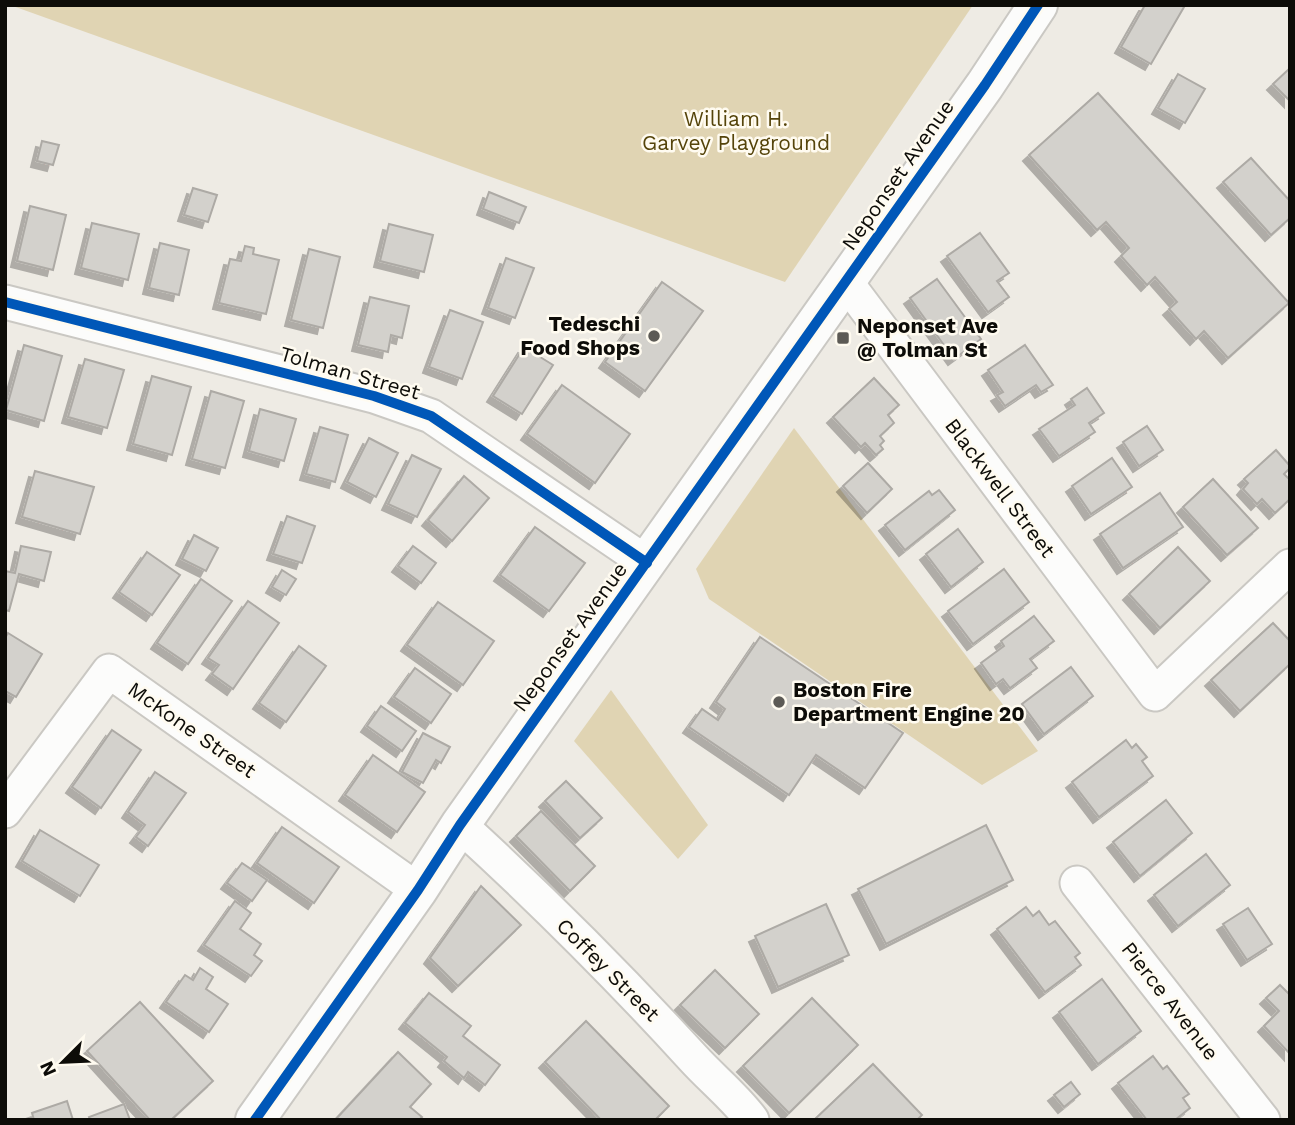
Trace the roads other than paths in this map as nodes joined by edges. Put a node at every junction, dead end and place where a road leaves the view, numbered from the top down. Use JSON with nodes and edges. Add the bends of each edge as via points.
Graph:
{"nodes":[{"id":1,"x":1038,"y":5,"type":"edge"},
{"id":2,"x":846,"y":282,"type":"junction"},
{"id":3,"x":5,"y":302,"type":"edge"},
{"id":4,"x":647,"y":563,"type":"junction"},
{"id":5,"x":1290,"y":566,"type":"edge"},
{"id":6,"x":5,"y":811,"type":"edge"},
{"id":7,"x":460,"y":825,"type":"junction"},
{"id":8,"x":1077,"y":883,"type":"dead end"},
{"id":9,"x":418,"y":890,"type":"junction"},
{"id":10,"x":255,"y":1120,"type":"edge"},
{"id":11,"x":752,"y":1120,"type":"edge"},
{"id":12,"x":1263,"y":1120,"type":"edge"}],
"edges":[{"from":1,"to":2,"type":"main road","name":"Neponset Avenue"},
{"from":2,"to":4,"type":"main road","name":"Neponset Avenue"},
{"from":2,"to":5,"type":"street","name":"Blackwell Street","via":[[1155,694]]},
{"from":3,"to":4,"type":"street","name":"Tolman Street","via":[[374,396],[431,416]]},
{"from":4,"to":7,"type":"main road","name":"Neponset Avenue"},
{"from":6,"to":9,"type":"street","name":"McKone Street","via":[[109,671]]},
{"from":7,"to":9,"type":"main road","name":"Neponset Avenue"},
{"from":7,"to":11,"type":"street","name":"Coffey Street","via":[[632,991]]},
{"from":8,"to":12,"type":"street","name":"Pierce Avenue"},
{"from":9,"to":10,"type":"main road","name":"Neponset Avenue"}]}
